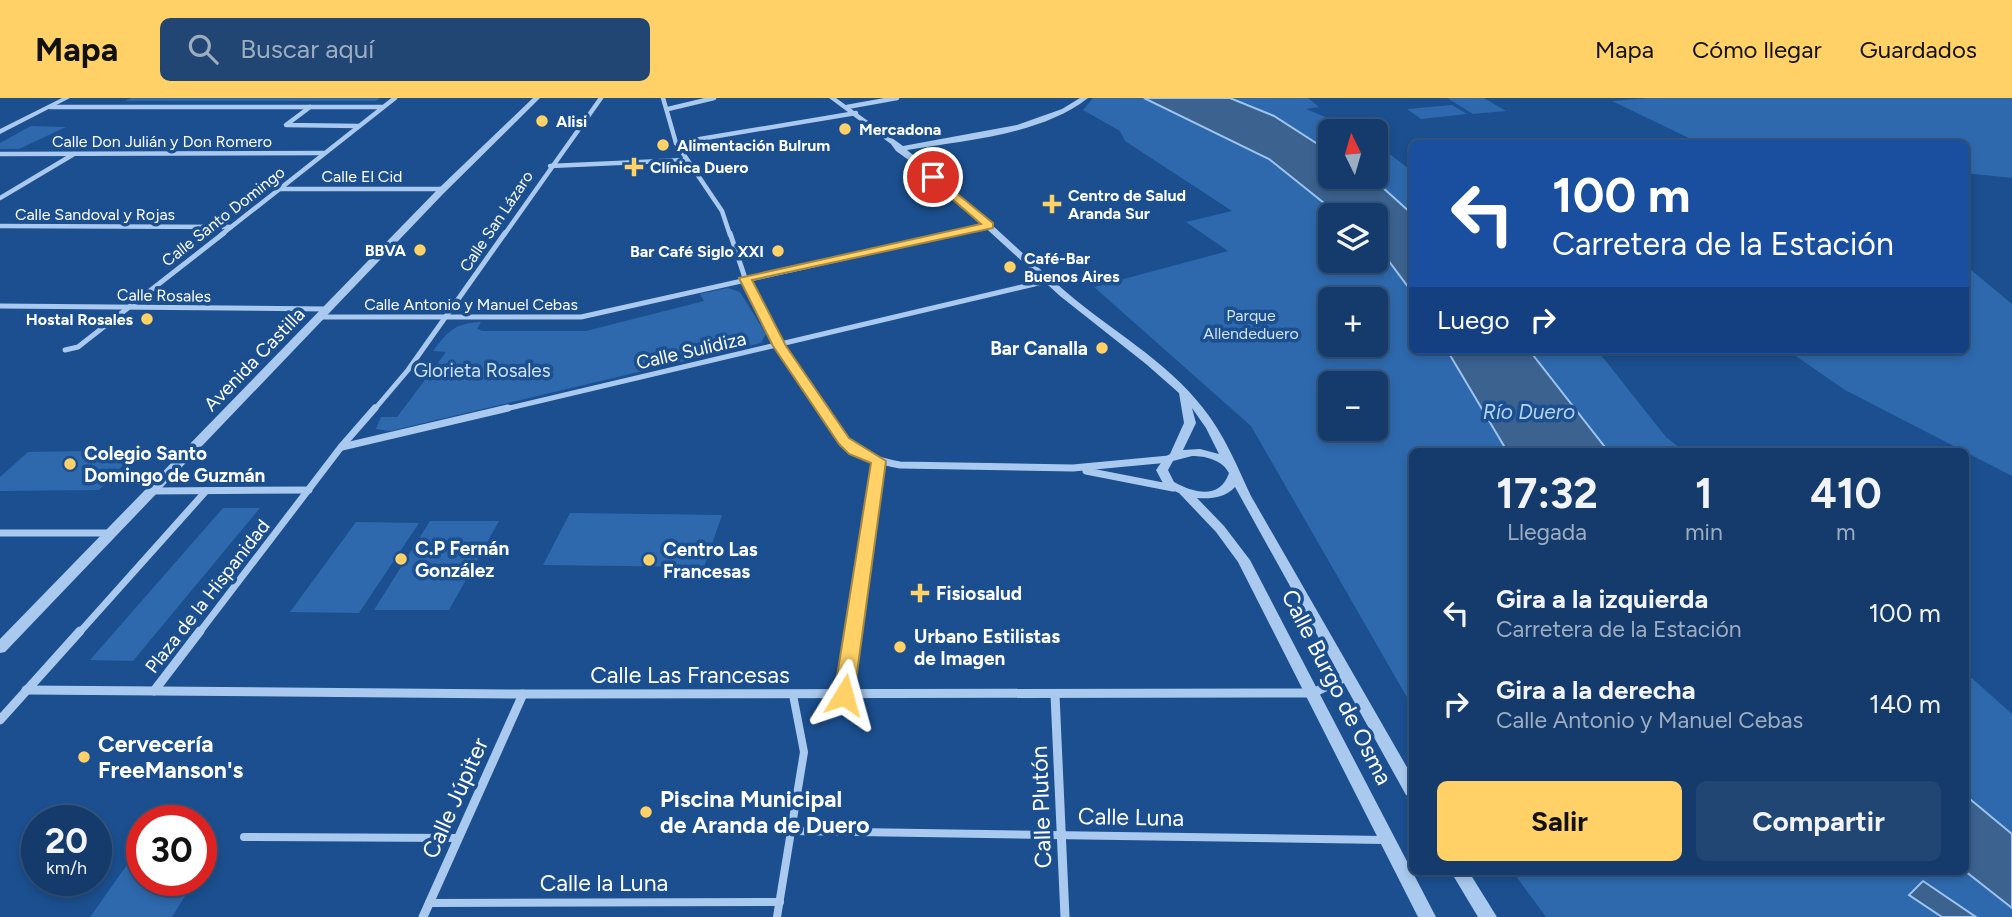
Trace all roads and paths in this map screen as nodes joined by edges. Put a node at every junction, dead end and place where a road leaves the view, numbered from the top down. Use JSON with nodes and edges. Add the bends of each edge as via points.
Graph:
{"nodes":[{"id":1,"x":52,"y":98,"type":"edge"},
{"id":2,"x":67,"y":98,"type":"edge"},
{"id":3,"x":395,"y":98,"type":"edge"},
{"id":4,"x":537,"y":98,"type":"edge"},
{"id":5,"x":601,"y":98,"type":"edge"},
{"id":6,"x":663,"y":98,"type":"edge"},
{"id":7,"x":714,"y":98,"type":"edge"},
{"id":8,"x":832,"y":98,"type":"edge"},
{"id":9,"x":897,"y":98,"type":"edge"},
{"id":10,"x":1085,"y":98,"type":"edge"},
{"id":11,"x":50,"y":107,"type":"junction"},
{"id":12,"x":310,"y":107,"type":"junction"},
{"id":13,"x":384,"y":107,"type":"junction"},
{"id":14,"x":847,"y":107,"type":"junction"},
{"id":15,"x":668,"y":109,"type":"junction"},
{"id":16,"x":856,"y":113,"type":"junction"},
{"id":17,"x":0,"y":125,"type":"edge"},
{"id":18,"x":360,"y":126,"type":"junction"},
{"id":19,"x":0,"y":132,"type":"edge"},
{"id":20,"x":676,"y":143,"type":"junction"},
{"id":21,"x":902,"y":151,"type":"junction"},
{"id":22,"x":325,"y":153,"type":"junction"},
{"id":23,"x":0,"y":154,"type":"edge"},
{"id":24,"x":74,"y":154,"type":"junction"},
{"id":25,"x":685,"y":160,"type":"junction"},
{"id":26,"x":550,"y":166,"type":"junction"},
{"id":27,"x":444,"y":188,"type":"junction"},
{"id":28,"x":280,"y":189,"type":"junction"},
{"id":29,"x":0,"y":198,"type":"edge"},
{"id":30,"x":0,"y":226,"type":"edge"},
{"id":31,"x":990,"y":226,"type":"junction"},
{"id":32,"x":232,"y":227,"type":"junction"},
{"id":33,"x":745,"y":278,"type":"junction"},
{"id":34,"x":1047,"y":281,"type":"junction"},
{"id":35,"x":0,"y":306,"type":"edge"},
{"id":36,"x":131,"y":307,"type":"junction"},
{"id":37,"x":324,"y":313,"type":"junction"},
{"id":38,"x":447,"y":317,"type":"junction"},
{"id":39,"x":779,"y":346,"type":"junction"},
{"id":40,"x":65,"y":351,"type":"dead end"},
{"id":41,"x":1182,"y":394,"type":"junction"},
{"id":42,"x":341,"y":447,"type":"junction"},
{"id":43,"x":1172,"y":457,"type":"junction"},
{"id":44,"x":879,"y":461,"type":"junction"},
{"id":45,"x":1068,"y":468,"type":"junction"},
{"id":46,"x":1233,"y":470,"type":"junction"},
{"id":47,"x":309,"y":490,"type":"junction"},
{"id":48,"x":1180,"y":490,"type":"junction"},
{"id":49,"x":151,"y":491,"type":"junction"},
{"id":50,"x":206,"y":491,"type":"junction"},
{"id":51,"x":0,"y":533,"type":"edge"},
{"id":52,"x":111,"y":533,"type":"junction"},
{"id":53,"x":0,"y":648,"type":"edge"},
{"id":54,"x":1348,"y":676,"type":"junction"},
{"id":55,"x":26,"y":690,"type":"junction"},
{"id":56,"x":154,"y":691,"type":"junction"},
{"id":57,"x":523,"y":694,"type":"junction"},
{"id":58,"x":1313,"y":694,"type":"junction"},
{"id":59,"x":793,"y":695,"type":"junction"},
{"id":60,"x":844,"y":695,"type":"junction"},
{"id":61,"x":1055,"y":695,"type":"junction"},
{"id":62,"x":0,"y":720,"type":"edge"},
{"id":63,"x":1409,"y":785,"type":"edge"},
{"id":64,"x":791,"y":831,"type":"junction"},
{"id":65,"x":1061,"y":835,"type":"junction"},
{"id":66,"x":244,"y":837,"type":"dead end"},
{"id":67,"x":458,"y":838,"type":"junction"},
{"id":68,"x":1387,"y":840,"type":"junction"},
{"id":69,"x":1462,"y":875,"type":"edge"},
{"id":70,"x":780,"y":902,"type":"junction"},
{"id":71,"x":429,"y":903,"type":"junction"},
{"id":72,"x":423,"y":917,"type":"edge"},
{"id":73,"x":778,"y":917,"type":"edge"},
{"id":74,"x":1065,"y":917,"type":"edge"},
{"id":75,"x":1427,"y":917,"type":"edge"},
{"id":76,"x":1488,"y":917,"type":"edge"}],
"edges":[{"from":1,"to":17,"type":"street"},
{"from":2,"to":11,"type":"street"},
{"from":3,"to":13,"type":"street","name":"Calle Santo Domingo"},
{"from":4,"to":27,"type":"street","name":"Avenida Castilla"},
{"from":5,"to":26,"type":"street","name":"Calle San Lázaro"},
{"from":6,"to":15,"type":"street"},
{"from":7,"to":15,"type":"street"},
{"from":8,"to":14,"type":"street","name":"Calle Burgo de Osma"},
{"from":9,"to":14,"type":"street"},
{"from":10,"to":21,"type":"street","via":[[1044,119]]},
{"from":11,"to":12,"type":"street"},
{"from":11,"to":19,"type":"street"},
{"from":12,"to":13,"type":"street"},
{"from":12,"to":18,"type":"street","via":[[286,125]]},
{"from":13,"to":18,"type":"street","name":"Calle Santo Domingo"},
{"from":14,"to":16,"type":"street","name":"Calle Burgo de Osma"},
{"from":15,"to":20,"type":"street"},
{"from":16,"to":20,"type":"street"},
{"from":16,"to":21,"type":"street","name":"Calle Burgo de Osma"},
{"from":18,"to":22,"type":"street","name":"Calle Santo Domingo"},
{"from":20,"to":25,"type":"street"},
{"from":21,"to":31,"type":"street","name":"Calle Burgo de Osma"},
{"from":22,"to":24,"type":"street","name":"Calle Don Julián y Don Romero"},
{"from":22,"to":28,"type":"street","name":"Calle Santo Domingo"},
{"from":23,"to":24,"type":"street","name":"Calle Don Julián y Don Romero"},
{"from":24,"to":29,"type":"street"},
{"from":25,"to":26,"type":"street"},
{"from":25,"to":33,"type":"street","via":[[722,211]]},
{"from":26,"to":38,"type":"street","name":"Calle San Lázaro"},
{"from":27,"to":28,"type":"street","name":"Calle El Cid"},
{"from":27,"to":37,"type":"street","name":"Avenida Castilla"},
{"from":28,"to":32,"type":"street","name":"Calle Santo Domingo"},
{"from":30,"to":32,"type":"street","name":"Calle Sandoval y Rojas"},
{"from":31,"to":33,"type":"street","name":"Calle Antonio y Manuel Cebas"},
{"from":31,"to":34,"type":"street","name":"Calle Burgo de Osma"},
{"from":32,"to":36,"type":"street","name":"Calle Santo Domingo"},
{"from":33,"to":38,"type":"street","name":"Calle Antonio y Manuel Cebas","via":[[581,317]]},
{"from":33,"to":39,"type":"street"},
{"from":34,"to":39,"type":"street","name":"Calle Sulidiza"},
{"from":34,"to":41,"type":"street","name":"Calle Burgo de Osma"},
{"from":35,"to":36,"type":"street","name":"Calle Rosales"},
{"from":36,"to":37,"type":"street","name":"Calle Rosales"},
{"from":36,"to":40,"type":"street","name":"Calle Santo Domingo","via":[[78,347]]},
{"from":37,"to":38,"type":"street","name":"Calle Antonio y Manuel Cebas"},
{"from":37,"to":49,"type":"street","name":"Avenida Castilla"},
{"from":38,"to":42,"type":"street","name":"Calle San Lázaro"},
{"from":39,"to":42,"type":"street","name":"Calle Sulidiza"},
{"from":39,"to":44,"type":"street","via":[[844,441]]},
{"from":41,"to":43,"type":"street","via":[[1190,423]]},
{"from":41,"to":46,"type":"street","name":"Calle Burgo de Osma","via":[[1196,406]]},
{"from":42,"to":47,"type":"street","name":"Calle San Lázaro"},
{"from":43,"to":45,"type":"street","via":[[1146,464]]},
{"from":43,"to":46,"type":"street","via":[[1205,453],[1224,460]]},
{"from":43,"to":48,"type":"street","via":[[1162,470],[1165,479]]},
{"from":44,"to":45,"type":"street"},
{"from":44,"to":60,"type":"street"},
{"from":45,"to":48,"type":"street"},
{"from":46,"to":48,"type":"street","via":[[1234,481],[1222,492],[1210,495]]},
{"from":46,"to":54,"type":"street","name":"Calle Burgo de Osma"},
{"from":47,"to":50,"type":"street","name":"Plaza de la Hispanidad"},
{"from":47,"to":56,"type":"street","name":"Plaza de la Hispanidad"},
{"from":48,"to":58,"type":"street","name":"Calle Burgo de Osma","via":[[1244,560]]},
{"from":49,"to":50,"type":"street","name":"Plaza de la Hispanidad"},
{"from":49,"to":52,"type":"street","name":"Avenida Castilla"},
{"from":50,"to":55,"type":"street"},
{"from":51,"to":52,"type":"street"},
{"from":52,"to":53,"type":"street","name":"Avenida Castilla"},
{"from":54,"to":58,"type":"street","name":"Calle Las Francesas"},
{"from":54,"to":63,"type":"street","name":"Calle Burgo de Osma"},
{"from":55,"to":56,"type":"street","name":"Plaza de la Hispanidad"},
{"from":55,"to":62,"type":"street"},
{"from":56,"to":57,"type":"street","name":"Calle Las Francesas"},
{"from":57,"to":59,"type":"street","name":"Calle Las Francesas"},
{"from":57,"to":67,"type":"street","name":"Calle Júpiter"},
{"from":58,"to":61,"type":"street","name":"Calle Las Francesas"},
{"from":58,"to":68,"type":"street","name":"Calle Burgo de Osma"},
{"from":59,"to":60,"type":"street","name":"Calle Las Francesas"},
{"from":59,"to":64,"type":"street","via":[[804,739]]},
{"from":60,"to":61,"type":"street","name":"Calle Las Francesas"},
{"from":61,"to":65,"type":"street","name":"Calle Plutón"},
{"from":64,"to":65,"type":"street","name":"Calle Luna"},
{"from":64,"to":70,"type":"street"},
{"from":65,"to":68,"type":"street","name":"Calle Luna"},
{"from":65,"to":74,"type":"street","name":"Calle Plutón"},
{"from":66,"to":67,"type":"street"},
{"from":67,"to":71,"type":"street","name":"Calle Júpiter"},
{"from":68,"to":75,"type":"street","name":"Calle Burgo de Osma"},
{"from":69,"to":76,"type":"street"},
{"from":70,"to":71,"type":"street","name":"Calle la Luna"},
{"from":70,"to":73,"type":"street"},
{"from":71,"to":72,"type":"street","name":"Calle Júpiter"}]}
